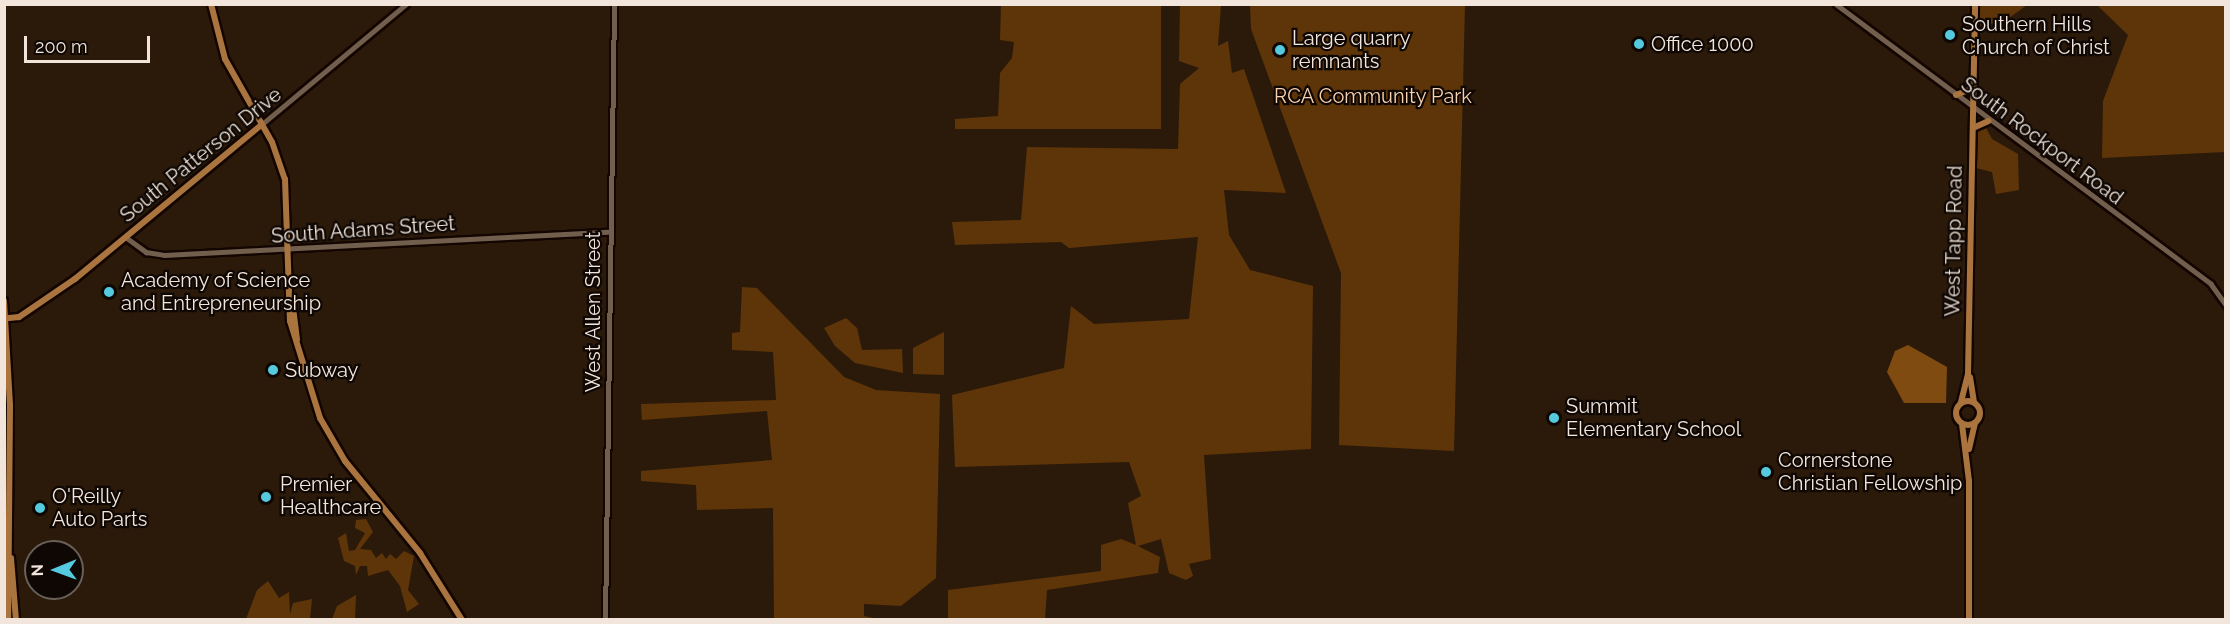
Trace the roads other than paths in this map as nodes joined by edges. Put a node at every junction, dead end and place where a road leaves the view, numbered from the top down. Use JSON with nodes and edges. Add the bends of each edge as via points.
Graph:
{"nodes":[{"id":1,"x":211,"y":4,"type":"edge"},
{"id":2,"x":406,"y":4,"type":"edge"},
{"id":3,"x":614,"y":4,"type":"edge"},
{"id":4,"x":1836,"y":4,"type":"edge"},
{"id":5,"x":1975,"y":4,"type":"edge"},
{"id":6,"x":1973,"y":87,"type":"junction"},
{"id":7,"x":1956,"y":95,"type":"junction"},
{"id":8,"x":1973,"y":108,"type":"junction"},
{"id":9,"x":1989,"y":121,"type":"junction"},
{"id":10,"x":261,"y":125,"type":"junction"},
{"id":11,"x":1972,"y":129,"type":"junction"},
{"id":12,"x":607,"y":232,"type":"junction"},
{"id":13,"x":127,"y":237,"type":"junction"},
{"id":14,"x":290,"y":252,"type":"junction"},
{"id":15,"x":4,"y":301,"type":"edge"},
{"id":16,"x":2226,"y":305,"type":"edge"},
{"id":17,"x":9,"y":318,"type":"junction"},
{"id":18,"x":1968,"y":374,"type":"junction"},
{"id":19,"x":1961,"y":402,"type":"junction"},
{"id":20,"x":1974,"y":403,"type":"junction"},
{"id":21,"x":1975,"y":423,"type":"junction"},
{"id":22,"x":1962,"y":424,"type":"junction"},
{"id":23,"x":1968,"y":455,"type":"junction"},
{"id":24,"x":11,"y":557,"type":"junction"},
{"id":25,"x":8,"y":620,"type":"edge"},
{"id":26,"x":16,"y":620,"type":"edge"},
{"id":27,"x":462,"y":620,"type":"edge"},
{"id":28,"x":605,"y":620,"type":"edge"},
{"id":29,"x":1969,"y":620,"type":"edge"}],
"edges":[{"from":1,"to":10,"type":"main road","via":[[221,52]]},
{"from":2,"to":10,"type":"street","name":"South Patterson Drive"},
{"from":3,"to":12,"type":"street","name":"West Allen Street"},
{"from":4,"to":7,"type":"street","name":"South Rockport Road"},
{"from":5,"to":6,"type":"main road","name":"West Tapp Road"},
{"from":6,"to":7,"type":"main road"},
{"from":6,"to":8,"type":"main road","name":"West Tapp Road"},
{"from":7,"to":8,"type":"street","name":"South Rockport Road"},
{"from":8,"to":9,"type":"street","name":"South Rockport Road"},
{"from":8,"to":11,"type":"main road","name":"West Tapp Road"},
{"from":9,"to":11,"type":"main road"},
{"from":9,"to":16,"type":"street","name":"South Rockport Road","via":[[2211,284]]},
{"from":10,"to":13,"type":"main road","name":"South Patterson Drive"},
{"from":10,"to":14,"type":"main road","via":[[287,183]]},
{"from":11,"to":18,"type":"main road","name":"West Tapp Road"},
{"from":12,"to":14,"type":"street","name":"South Adams Street"},
{"from":12,"to":28,"type":"street","name":"West Allen Street"},
{"from":13,"to":14,"type":"street","name":"South Adams Street","via":[[157,255]]},
{"from":13,"to":17,"type":"main road","name":"South Patterson Drive","via":[[56,293]]},
{"from":14,"to":27,"type":"main road","via":[[288,291],[306,380],[333,442],[420,553]]},
{"from":15,"to":17,"type":"main road"},
{"from":17,"to":24,"type":"main road"},
{"from":18,"to":19,"type":"main road","name":"West Tapp Road"},
{"from":18,"to":20,"type":"main road","name":"West Tapp Road"},
{"from":19,"to":20,"type":"main road"},
{"from":19,"to":22,"type":"main road","name":"West Tapp Road","via":[[1956,413]]},
{"from":20,"to":21,"type":"main road","name":"West Tapp Road","via":[[1980,413]]},
{"from":21,"to":22,"type":"main road"},
{"from":21,"to":23,"type":"main road","name":"West Tapp Road"},
{"from":22,"to":23,"type":"main road","name":"West Tapp Road"},
{"from":23,"to":29,"type":"main road","name":"West Tapp Road"},
{"from":24,"to":25,"type":"main road"},
{"from":24,"to":26,"type":"main road"}]}
